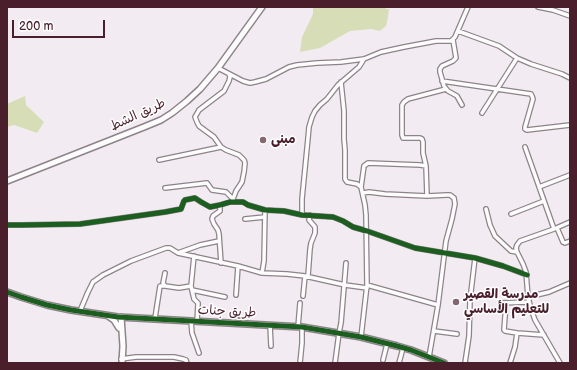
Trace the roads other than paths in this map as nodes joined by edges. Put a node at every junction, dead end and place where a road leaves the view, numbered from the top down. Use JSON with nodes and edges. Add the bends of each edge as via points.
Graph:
{"nodes":[{"id":1,"x":262,"y":7,"type":"edge"},
{"id":2,"x":468,"y":7,"type":"edge"},
{"id":3,"x":538,"y":7,"type":"edge"},
{"id":4,"x":570,"y":16,"type":"edge"},
{"id":5,"x":458,"y":31,"type":"junction"},
{"id":6,"x":453,"y":40,"type":"junction"},
{"id":7,"x":517,"y":58,"type":"junction"},
{"id":8,"x":364,"y":59,"type":"junction"},
{"id":9,"x":218,"y":68,"type":"junction"},
{"id":10,"x":229,"y":74,"type":"junction"},
{"id":11,"x":570,"y":78,"type":"edge"},
{"id":12,"x":442,"y":81,"type":"junction"},
{"id":13,"x":341,"y":82,"type":"junction"},
{"id":14,"x":497,"y":88,"type":"junction"},
{"id":15,"x":446,"y":89,"type":"junction"},
{"id":16,"x":462,"y":105,"type":"dead end"},
{"id":17,"x":482,"y":113,"type":"dead end"},
{"id":18,"x":570,"y":125,"type":"edge"},
{"id":19,"x":221,"y":147,"type":"junction"},
{"id":20,"x":524,"y":147,"type":"dead end"},
{"id":21,"x":159,"y":160,"type":"dead end"},
{"id":22,"x":426,"y":166,"type":"junction"},
{"id":23,"x":570,"y":175,"type":"edge"},
{"id":24,"x":7,"y":181,"type":"edge"},
{"id":25,"x":539,"y":187,"type":"junction"},
{"id":26,"x":165,"y":188,"type":"dead end"},
{"id":27,"x":361,"y":188,"type":"junction"},
{"id":28,"x":363,"y":193,"type":"junction"},
{"id":29,"x":427,"y":196,"type":"junction"},
{"id":30,"x":233,"y":200,"type":"junction"},
{"id":31,"x":544,"y":201,"type":"junction"},
{"id":32,"x":220,"y":205,"type":"junction"},
{"id":33,"x":486,"y":209,"type":"dead end"},
{"id":34,"x":265,"y":210,"type":"junction"},
{"id":35,"x":511,"y":214,"type":"dead end"},
{"id":36,"x":302,"y":215,"type":"junction"},
{"id":37,"x":310,"y":215,"type":"junction"},
{"id":38,"x":265,"y":217,"type":"junction"},
{"id":39,"x":245,"y":219,"type":"dead end"},
{"id":40,"x":570,"y":222,"type":"edge"},
{"id":41,"x":7,"y":225,"type":"edge"},
{"id":42,"x":556,"y":229,"type":"junction"},
{"id":43,"x":367,"y":231,"type":"junction"},
{"id":44,"x":570,"y":241,"type":"edge"},
{"id":45,"x":219,"y":242,"type":"junction"},
{"id":46,"x":517,"y":252,"type":"junction"},
{"id":47,"x":178,"y":253,"type":"junction"},
{"id":48,"x":444,"y":253,"type":"junction"},
{"id":49,"x":194,"y":256,"type":"junction"},
{"id":50,"x":475,"y":258,"type":"junction"},
{"id":51,"x":221,"y":262,"type":"junction"},
{"id":52,"x":346,"y":263,"type":"dead end"},
{"id":53,"x":238,"y":266,"type":"junction"},
{"id":54,"x":165,"y":273,"type":"dead end"},
{"id":55,"x":262,"y":273,"type":"junction"},
{"id":56,"x":307,"y":276,"type":"junction"},
{"id":57,"x":526,"y":276,"type":"junction"},
{"id":58,"x":570,"y":284,"type":"edge"},
{"id":59,"x":345,"y":285,"type":"junction"},
{"id":60,"x":165,"y":286,"type":"junction"},
{"id":61,"x":367,"y":286,"type":"junction"},
{"id":62,"x":192,"y":288,"type":"junction"},
{"id":63,"x":7,"y":292,"type":"edge"},
{"id":64,"x":236,"y":295,"type":"dead end"},
{"id":65,"x":303,"y":296,"type":"dead end"},
{"id":66,"x":225,"y":297,"type":"dead end"},
{"id":67,"x":528,"y":297,"type":"junction"},
{"id":68,"x":529,"y":302,"type":"junction"},
{"id":69,"x":300,"y":303,"type":"dead end"},
{"id":70,"x":500,"y":303,"type":"dead end"},
{"id":71,"x":506,"y":303,"type":"junction"},
{"id":72,"x":438,"y":306,"type":"junction"},
{"id":73,"x":80,"y":311,"type":"junction"},
{"id":74,"x":107,"y":315,"type":"junction"},
{"id":75,"x":120,"y":317,"type":"junction"},
{"id":76,"x":131,"y":318,"type":"junction"},
{"id":77,"x":155,"y":318,"type":"junction"},
{"id":78,"x":191,"y":321,"type":"junction"},
{"id":79,"x":197,"y":321,"type":"junction"},
{"id":80,"x":270,"y":325,"type":"junction"},
{"id":81,"x":300,"y":327,"type":"junction"},
{"id":82,"x":120,"y":328,"type":"junction"},
{"id":83,"x":434,"y":331,"type":"junction"},
{"id":84,"x":339,"y":333,"type":"junction"},
{"id":85,"x":517,"y":333,"type":"junction"},
{"id":86,"x":457,"y":334,"type":"dead end"},
{"id":87,"x":544,"y":335,"type":"junction"},
{"id":88,"x":361,"y":337,"type":"junction"},
{"id":89,"x":387,"y":344,"type":"junction"},
{"id":90,"x":271,"y":346,"type":"dead end"},
{"id":91,"x":403,"y":348,"type":"junction"},
{"id":92,"x":199,"y":353,"type":"dead end"},
{"id":93,"x":429,"y":357,"type":"junction"},
{"id":94,"x":121,"y":359,"type":"edge"},
{"id":95,"x":383,"y":360,"type":"dead end"},
{"id":96,"x":187,"y":363,"type":"edge"},
{"id":97,"x":300,"y":363,"type":"edge"},
{"id":98,"x":335,"y":363,"type":"edge"},
{"id":99,"x":399,"y":363,"type":"edge"},
{"id":100,"x":444,"y":363,"type":"edge"},
{"id":101,"x":465,"y":363,"type":"edge"},
{"id":102,"x":510,"y":363,"type":"edge"},
{"id":103,"x":560,"y":363,"type":"edge"}],
"edges":[{"from":1,"to":9,"type":"street","name":"طريق الشط"},
{"from":2,"to":5,"type":"street"},
{"from":3,"to":4,"type":"street"},
{"from":5,"to":6,"type":"street"},
{"from":5,"to":7,"type":"street","via":[[499,46]]},
{"from":6,"to":8,"type":"street","via":[[431,41],[381,52]]},
{"from":6,"to":12,"type":"street","via":[[456,58],[441,67]]},
{"from":7,"to":11,"type":"street"},
{"from":7,"to":14,"type":"street"},
{"from":8,"to":10,"type":"street","via":[[297,65],[255,82],[247,82]]},
{"from":8,"to":13,"type":"street","via":[[359,67]]},
{"from":9,"to":10,"type":"street"},
{"from":9,"to":24,"type":"street","name":"طريق الشط","via":[[196,94],[160,120]]},
{"from":10,"to":19,"type":"street","via":[[227,86],[199,110],[195,117],[199,126],[214,137]]},
{"from":12,"to":14,"type":"street"},
{"from":12,"to":15,"type":"street"},
{"from":13,"to":27,"type":"street","via":[[345,179]]},
{"from":13,"to":36,"type":"street","via":[[315,111],[309,127]]},
{"from":14,"to":17,"type":"street"},
{"from":14,"to":18,"type":"street","via":[[530,93],[533,99],[526,130]]},
{"from":15,"to":16,"type":"street","via":[[457,96]]},
{"from":15,"to":22,"type":"street","via":[[408,99],[402,105],[402,136],[422,139]]},
{"from":19,"to":21,"type":"street"},
{"from":19,"to":30,"type":"street","via":[[239,155],[245,163],[242,182]]},
{"from":20,"to":25,"type":"street"},
{"from":22,"to":27,"type":"street","via":[[368,163],[364,166]]},
{"from":22,"to":29,"type":"street"},
{"from":23,"to":25,"type":"street"},
{"from":25,"to":31,"type":"street"},
{"from":26,"to":30,"type":"street","via":[[207,183],[212,190],[226,192]]},
{"from":27,"to":28,"type":"street"},
{"from":28,"to":29,"type":"street"},
{"from":28,"to":43,"type":"street"},
{"from":29,"to":48,"type":"street","via":[[450,195],[454,198],[455,204]]},
{"from":30,"to":32,"type":"street"},
{"from":30,"to":34,"type":"street"},
{"from":31,"to":35,"type":"street"},
{"from":31,"to":42,"type":"street"},
{"from":32,"to":41,"type":"street","via":[[210,207],[195,198],[185,200],[181,209],[165,212],[80,224]]},
{"from":32,"to":45,"type":"street","via":[[220,211],[212,219],[220,234]]},
{"from":33,"to":46,"type":"street","via":[[495,236],[511,251]]},
{"from":34,"to":36,"type":"street"},
{"from":34,"to":38,"type":"street"},
{"from":36,"to":37,"type":"street"},
{"from":37,"to":43,"type":"street","via":[[333,217]]},
{"from":37,"to":56,"type":"street","via":[[309,220],[315,227],[315,233],[311,243]]},
{"from":38,"to":39,"type":"street"},
{"from":38,"to":55,"type":"street"},
{"from":40,"to":42,"type":"street"},
{"from":42,"to":44,"type":"street","via":[[563,242]]},
{"from":42,"to":46,"type":"street","via":[[520,241],[516,246]]},
{"from":43,"to":48,"type":"street","via":[[415,248]]},
{"from":43,"to":61,"type":"street"},
{"from":45,"to":47,"type":"street","via":[[200,245]]},
{"from":45,"to":51,"type":"street"},
{"from":46,"to":57,"type":"street"},
{"from":47,"to":49,"type":"street"},
{"from":47,"to":73,"type":"street","via":[[170,248],[163,248],[103,275],[94,282]]},
{"from":48,"to":50,"type":"street"},
{"from":48,"to":72,"type":"street"},
{"from":49,"to":51,"type":"street"},
{"from":49,"to":62,"type":"street"},
{"from":50,"to":57,"type":"street"},
{"from":50,"to":101,"type":"street"},
{"from":51,"to":53,"type":"street"},
{"from":52,"to":59,"type":"street"},
{"from":53,"to":55,"type":"street"},
{"from":53,"to":64,"type":"street"},
{"from":54,"to":60,"type":"street"},
{"from":55,"to":56,"type":"street"},
{"from":56,"to":59,"type":"street"},
{"from":56,"to":65,"type":"street"},
{"from":57,"to":67,"type":"street"},
{"from":58,"to":67,"type":"street"},
{"from":59,"to":61,"type":"street"},
{"from":59,"to":84,"type":"street"},
{"from":60,"to":62,"type":"street"},
{"from":60,"to":77,"type":"street","via":[[160,286]]},
{"from":61,"to":72,"type":"street"},
{"from":61,"to":88,"type":"street"},
{"from":62,"to":66,"type":"street"},
{"from":62,"to":79,"type":"street","via":[[194,299],[198,302]]},
{"from":63,"to":73,"type":"street","name":"طريق جنات","via":[[36,302]]},
{"from":67,"to":68,"type":"street"},
{"from":68,"to":71,"type":"street"},
{"from":68,"to":87,"type":"street"},
{"from":69,"to":81,"type":"street"},
{"from":70,"to":71,"type":"street"},
{"from":71,"to":85,"type":"street","via":[[504,330]]},
{"from":72,"to":83,"type":"street"},
{"from":73,"to":74,"type":"street","name":"طريق جنات"},
{"from":74,"to":75,"type":"street","name":"طريق جنات"},
{"from":74,"to":82,"type":"street"},
{"from":75,"to":76,"type":"street","name":"طريق جنات"},
{"from":75,"to":82,"type":"street"},
{"from":76,"to":77,"type":"street","name":"طريق جنات"},
{"from":76,"to":82,"type":"street"},
{"from":77,"to":78,"type":"street","name":"طريق جنات"},
{"from":78,"to":79,"type":"street","name":"طريق جنات"},
{"from":78,"to":92,"type":"street","via":[[192,334]]},
{"from":79,"to":80,"type":"street","name":"طريق جنات"},
{"from":80,"to":81,"type":"street","name":"طريق جنات"},
{"from":80,"to":90,"type":"street"},
{"from":81,"to":84,"type":"street","name":"طريق جنات"},
{"from":81,"to":97,"type":"street"},
{"from":82,"to":94,"type":"street"},
{"from":83,"to":86,"type":"street"},
{"from":83,"to":93,"type":"street"},
{"from":84,"to":88,"type":"street","name":"طريق جنات"},
{"from":84,"to":98,"type":"street"},
{"from":85,"to":87,"type":"street"},
{"from":85,"to":102,"type":"street"},
{"from":87,"to":103,"type":"street"},
{"from":88,"to":89,"type":"street","name":"طريق جنات"},
{"from":89,"to":91,"type":"street","name":"طريق جنات"},
{"from":89,"to":95,"type":"street"},
{"from":91,"to":93,"type":"street","name":"طريق جنات"},
{"from":91,"to":99,"type":"street"},
{"from":93,"to":100,"type":"street","name":"طريق جنات"},
{"from":94,"to":96,"type":"street","via":[[174,357],[183,358]]}]}
